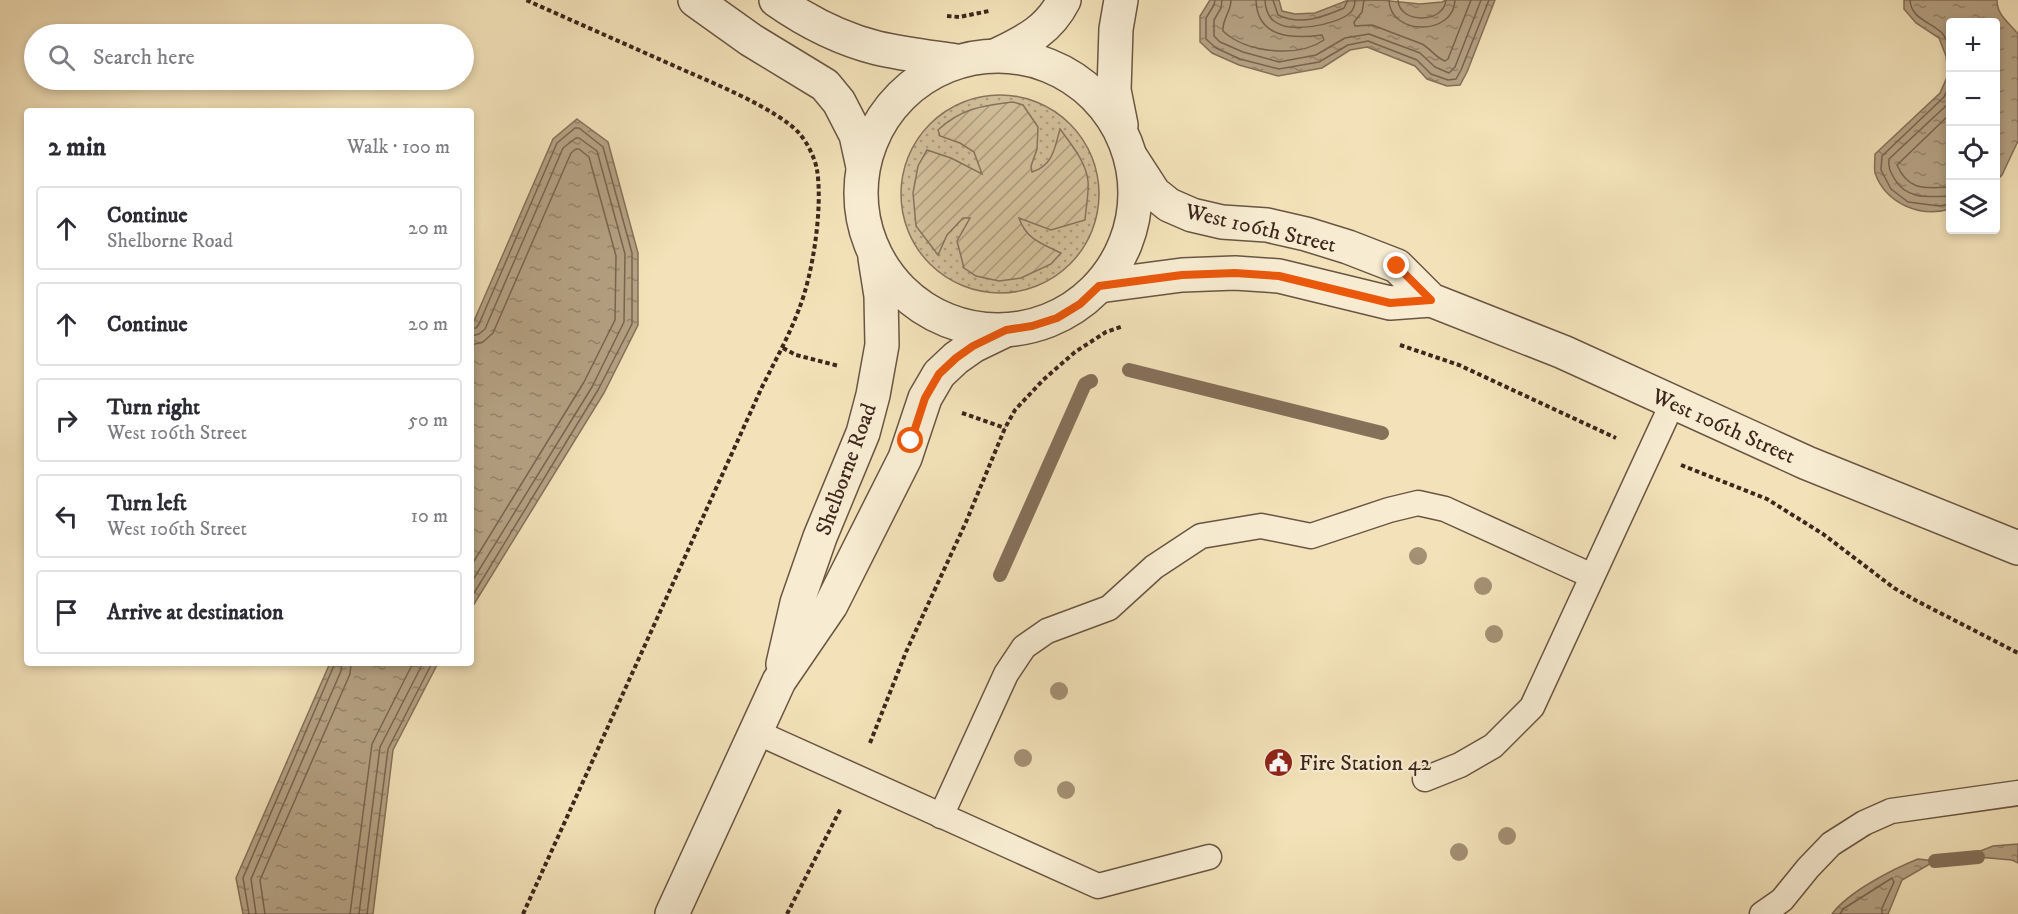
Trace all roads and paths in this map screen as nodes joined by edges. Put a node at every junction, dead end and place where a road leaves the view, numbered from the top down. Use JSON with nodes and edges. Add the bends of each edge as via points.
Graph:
{"nodes":[{"id":1,"x":526,"y":0,"type":"edge"},
{"id":2,"x":694,"y":0,"type":"edge"},
{"id":3,"x":776,"y":0,"type":"edge"},
{"id":4,"x":1064,"y":0,"type":"edge"},
{"id":5,"x":1121,"y":0,"type":"edge"},
{"id":6,"x":998,"y":8,"type":"dead end"},
{"id":7,"x":947,"y":16,"type":"dead end"},
{"id":8,"x":997,"y":55,"type":"junction"},
{"id":9,"x":956,"y":61,"type":"junction"},
{"id":10,"x":1127,"y":146,"type":"junction"},
{"id":11,"x":863,"y":167,"type":"junction"},
{"id":12,"x":874,"y":253,"type":"junction"},
{"id":13,"x":1099,"y":286,"type":"junction"},
{"id":14,"x":1431,"y":300,"type":"junction"},
{"id":15,"x":1127,"y":325,"type":"dead end"},
{"id":16,"x":1006,"y":330,"type":"junction"},
{"id":17,"x":1392,"y":342,"type":"dead end"},
{"id":18,"x":783,"y":348,"type":"junction"},
{"id":19,"x":848,"y":369,"type":"dead end"},
{"id":20,"x":1673,"y":402,"type":"junction"},
{"id":21,"x":954,"y":411,"type":"dead end"},
{"id":22,"x":1005,"y":428,"type":"junction"},
{"id":23,"x":1648,"y":453,"type":"junction"},
{"id":24,"x":2018,"y":548,"type":"edge"},
{"id":25,"x":1592,"y":576,"type":"junction"},
{"id":26,"x":2018,"y":653,"type":"edge"},
{"id":27,"x":779,"y":681,"type":"junction"},
{"id":28,"x":756,"y":732,"type":"junction"},
{"id":29,"x":855,"y":777,"type":"junction"},
{"id":30,"x":1425,"y":778,"type":"dead end"},
{"id":31,"x":2018,"y":793,"type":"edge"},
{"id":32,"x":941,"y":816,"type":"junction"},
{"id":33,"x":1209,"y":857,"type":"dead end"},
{"id":34,"x":523,"y":914,"type":"edge"},
{"id":35,"x":672,"y":914,"type":"edge"},
{"id":36,"x":787,"y":914,"type":"edge"},
{"id":37,"x":1762,"y":914,"type":"edge"}],
"edges":[{"from":1,"to":18,"type":"path","via":[[717,85],[765,109],[799,133],[817,169],[818,216],[808,281]]},
{"from":2,"to":11,"type":"street","via":[[825,85],[856,135]]},
{"from":3,"to":9,"type":"street","via":[[853,41]]},
{"from":4,"to":8,"type":"street","via":[[1032,38]]},
{"from":5,"to":10,"type":"street","via":[[1114,90]]},
{"from":6,"to":7,"type":"path","via":[[980,14]]},
{"from":8,"to":9,"type":"street"},
{"from":8,"to":10,"type":"street","name":"West 106th Street","via":[[1048,64],[1071,76],[1109,111]]},
{"from":9,"to":11,"type":"street","via":[[912,84],[895,102],[869,143]]},
{"from":10,"to":13,"type":"street","via":[[1136,182],[1132,227],[1125,248]]},
{"from":10,"to":14,"type":"street","name":"West 106th Street","via":[[1154,193],[1169,205],[1192,215],[1267,225],[1348,247],[1397,266]]},
{"from":11,"to":12,"type":"street","via":[[862,211]]},
{"from":12,"to":16,"type":"street","via":[[897,286],[929,312],[966,326]]},
{"from":12,"to":27,"type":"street","name":"Shelborne Road","via":[[881,296],[882,345],[873,395],[797,603]]},
{"from":13,"to":14,"type":"street","name":"West 106th Street","via":[[1182,275],[1235,273],[1279,276],[1390,303]]},
{"from":13,"to":16,"type":"street","via":[[1057,318]]},
{"from":14,"to":20,"type":"street","name":"West 106th Street","via":[[1563,352]]},
{"from":15,"to":22,"type":"path","via":[[1106,332],[1075,352],[1024,399]]},
{"from":16,"to":27,"type":"street","name":"Shelborne Road","via":[[973,346],[939,374],[925,398],[905,458],[831,605]]},
{"from":17,"to":23,"type":"path","via":[[1459,365]]},
{"from":18,"to":19,"type":"path"},
{"from":18,"to":34,"type":"path","via":[[757,397]]},
{"from":20,"to":23,"type":"lane"},
{"from":20,"to":24,"type":"street","name":"West 106th Street","via":[[1807,463]]},
{"from":21,"to":22,"type":"path"},
{"from":22,"to":29,"type":"path"},
{"from":23,"to":25,"type":"lane"},
{"from":23,"to":26,"type":"path","via":[[1767,499],[1908,596]]},
{"from":25,"to":30,"type":"lane","via":[[1532,707],[1493,746],[1460,765]]},
{"from":25,"to":32,"type":"lane","via":[[1444,509],[1418,503],[1311,536],[1261,526],[1201,536],[1154,567],[1109,608],[1047,631],[1024,647],[1006,674]]},
{"from":27,"to":28,"type":"street","name":"Shelborne Road"},
{"from":28,"to":29,"type":"lane"},
{"from":28,"to":35,"type":"street","name":"Shelborne Road"},
{"from":29,"to":32,"type":"lane"},
{"from":29,"to":36,"type":"path"},
{"from":31,"to":37,"type":"lane","via":[[1891,811],[1864,823],[1832,844],[1782,900]]},
{"from":32,"to":33,"type":"lane","via":[[1098,886]]}]}
